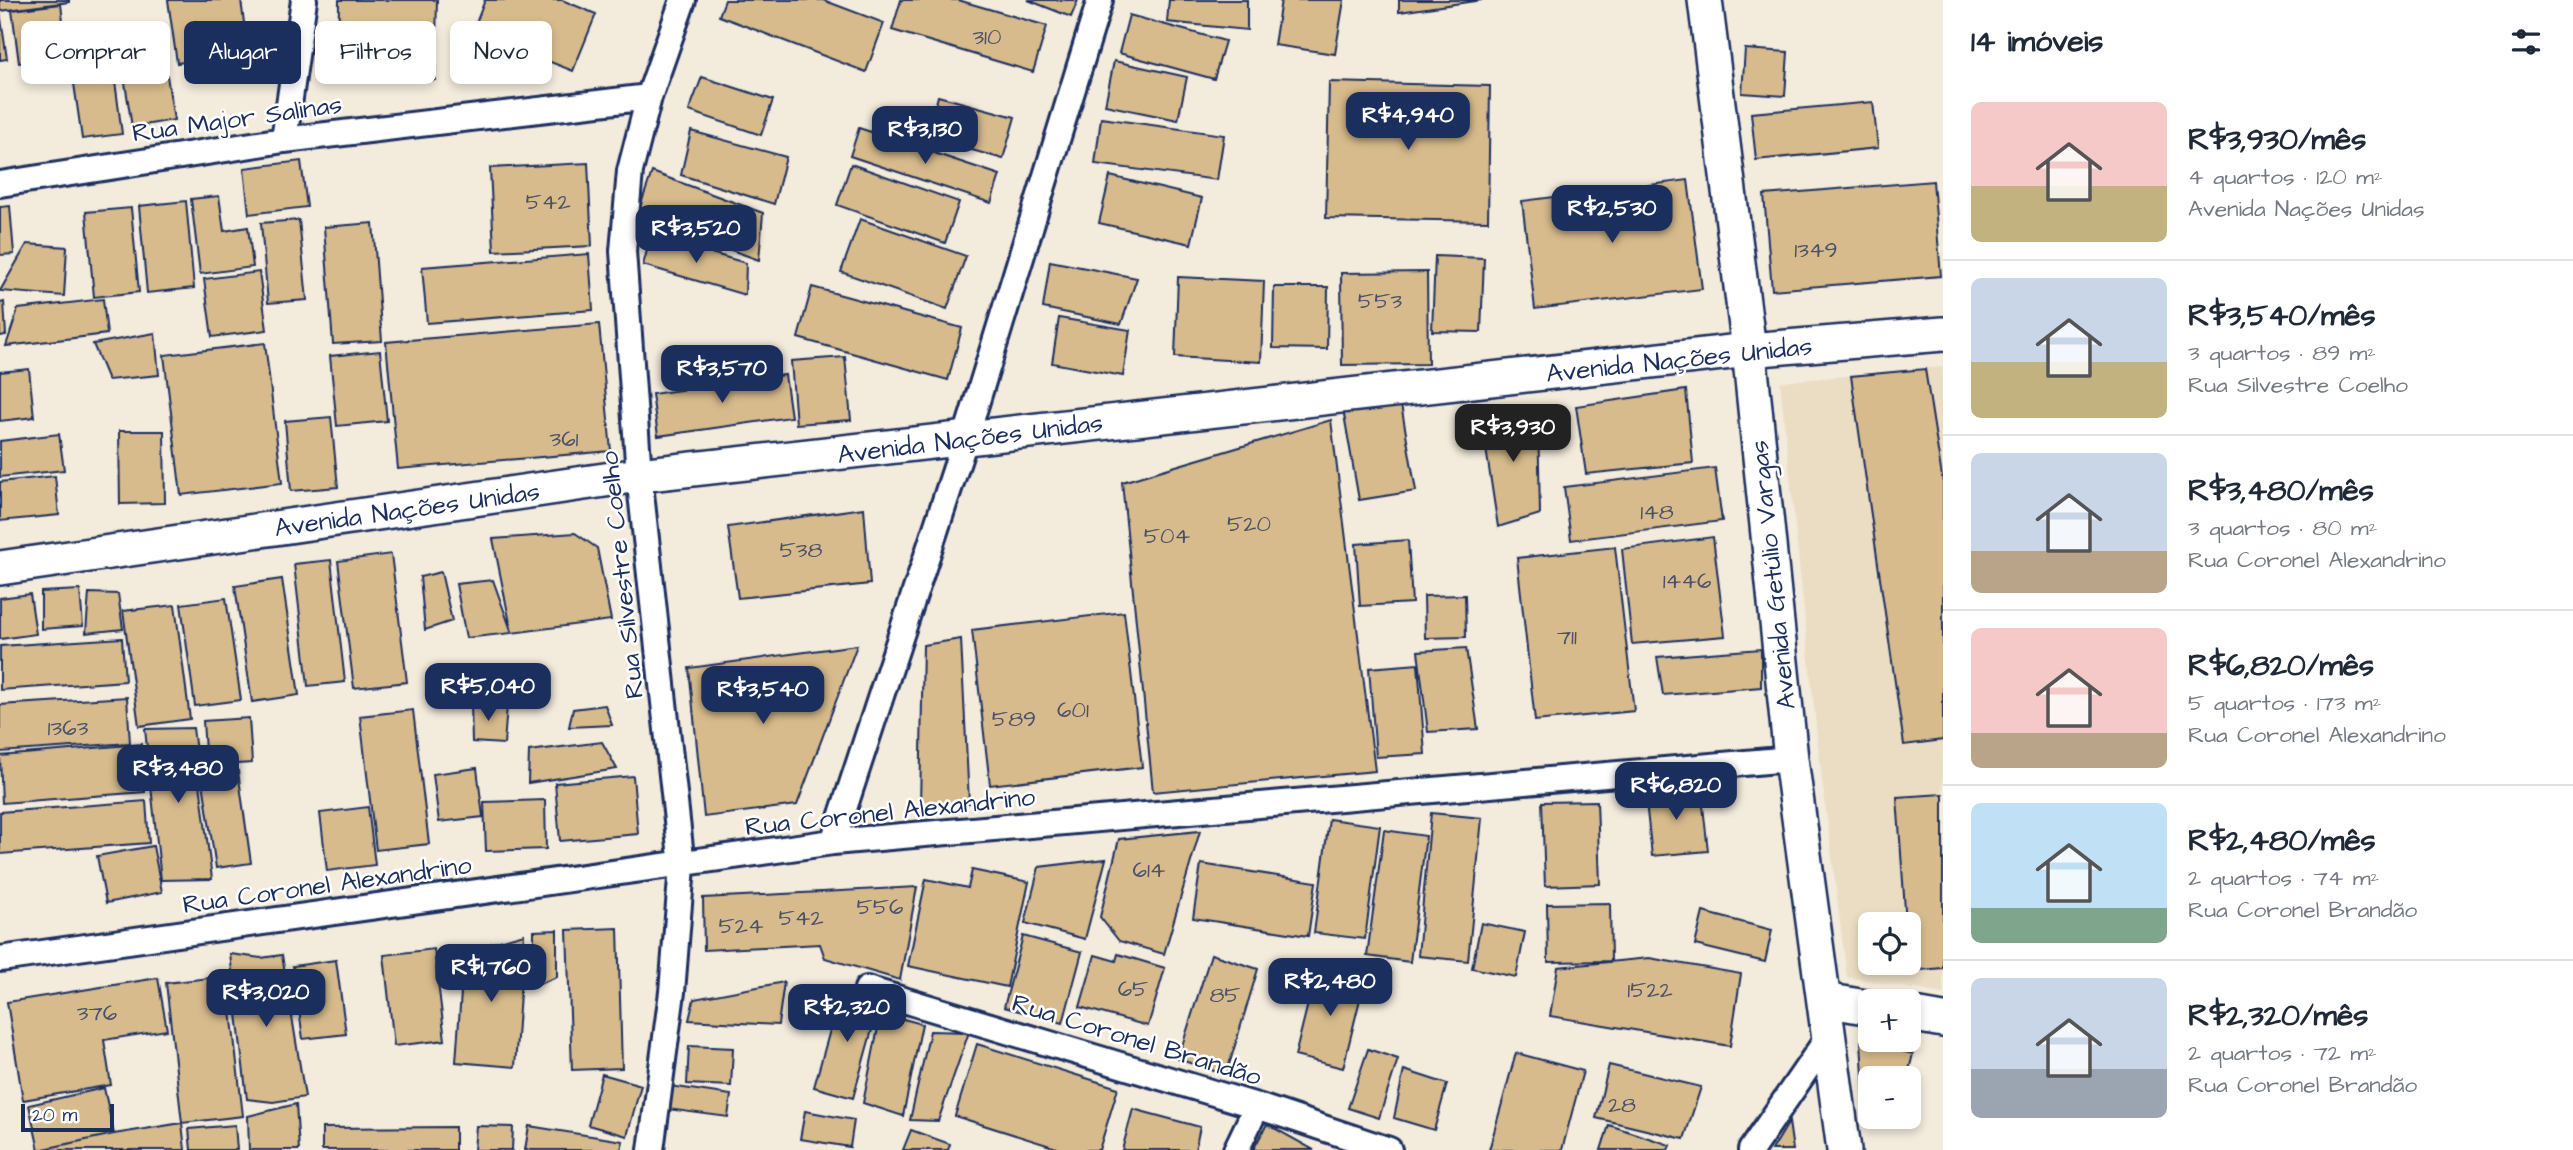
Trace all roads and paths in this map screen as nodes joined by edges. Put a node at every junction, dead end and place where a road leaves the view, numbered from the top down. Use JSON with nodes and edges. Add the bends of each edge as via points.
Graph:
{"nodes":[{"id":1,"x":304,"y":0,"type":"edge"},
{"id":2,"x":683,"y":0,"type":"edge"},
{"id":3,"x":1100,"y":0,"type":"edge"},
{"id":4,"x":1705,"y":0,"type":"edge"},
{"id":5,"x":649,"y":97,"type":"junction"},
{"id":6,"x":284,"y":140,"type":"junction"},
{"id":7,"x":0,"y":184,"type":"edge"},
{"id":8,"x":1943,"y":334,"type":"edge"},
{"id":9,"x":1749,"y":350,"type":"junction"},
{"id":10,"x":965,"y":440,"type":"junction"},
{"id":11,"x":639,"y":475,"type":"junction"},
{"id":12,"x":0,"y":568,"type":"edge"},
{"id":13,"x":1791,"y":759,"type":"junction"},
{"id":14,"x":833,"y":842,"type":"junction"},
{"id":15,"x":682,"y":866,"type":"junction"},
{"id":16,"x":0,"y":959,"type":"edge"},
{"id":17,"x":867,"y":989,"type":"dead end"},
{"id":18,"x":1825,"y":1000,"type":"junction"},
{"id":19,"x":1858,"y":1006,"type":"edge"},
{"id":20,"x":1921,"y":1016,"type":"edge"},
{"id":21,"x":1943,"y":1020,"type":"edge"},
{"id":22,"x":1827,"y":1039,"type":"junction"},
{"id":23,"x":1257,"y":1106,"type":"junction"},
{"id":24,"x":651,"y":1150,"type":"edge"},
{"id":25,"x":1236,"y":1150,"type":"edge"},
{"id":26,"x":1389,"y":1150,"type":"edge"},
{"id":27,"x":1751,"y":1150,"type":"edge"},
{"id":28,"x":1844,"y":1150,"type":"edge"}],
"edges":[{"from":1,"to":6,"type":"street"},
{"from":2,"to":5,"type":"street","name":"Rua Silvestre Coelho"},
{"from":3,"to":10,"type":"street"},
{"from":4,"to":9,"type":"street","name":"Avenida Getúlio Vargas"},
{"from":5,"to":6,"type":"street","name":"Rua Major Salinas"},
{"from":5,"to":11,"type":"street","name":"Rua Silvestre Coelho","via":[[630,172],[623,251]]},
{"from":6,"to":7,"type":"street","name":"Rua Major Salinas"},
{"from":8,"to":9,"type":"street","name":"Avenida Nações Unidas"},
{"from":9,"to":10,"type":"street","name":"Avenida Nações Unidas"},
{"from":9,"to":13,"type":"street","name":"Avenida Getúlio Vargas"},
{"from":10,"to":11,"type":"street","name":"Avenida Nações Unidas"},
{"from":10,"to":14,"type":"street"},
{"from":11,"to":12,"type":"street","name":"Avenida Nações Unidas"},
{"from":11,"to":15,"type":"street","name":"Rua Silvestre Coelho"},
{"from":13,"to":14,"type":"street","name":"Rua Coronel Alexandrino"},
{"from":13,"to":18,"type":"street","name":"Avenida Getúlio Vargas"},
{"from":14,"to":15,"type":"street","name":"Rua Coronel Alexandrino"},
{"from":15,"to":16,"type":"street","name":"Rua Coronel Alexandrino"},
{"from":15,"to":24,"type":"street","name":"Rua Silvestre Coelho","via":[[672,992]]},
{"from":17,"to":23,"type":"street","name":"Rua Coronel Brandão"},
{"from":18,"to":19,"type":"street"},
{"from":18,"to":22,"type":"street","name":"Avenida Getúlio Vargas"},
{"from":20,"to":21,"type":"street"},
{"from":22,"to":27,"type":"street"},
{"from":22,"to":28,"type":"street","name":"Avenida Getúlio Vargas"},
{"from":23,"to":25,"type":"street"},
{"from":23,"to":26,"type":"street","name":"Rua Coronel Brandão"}]}
